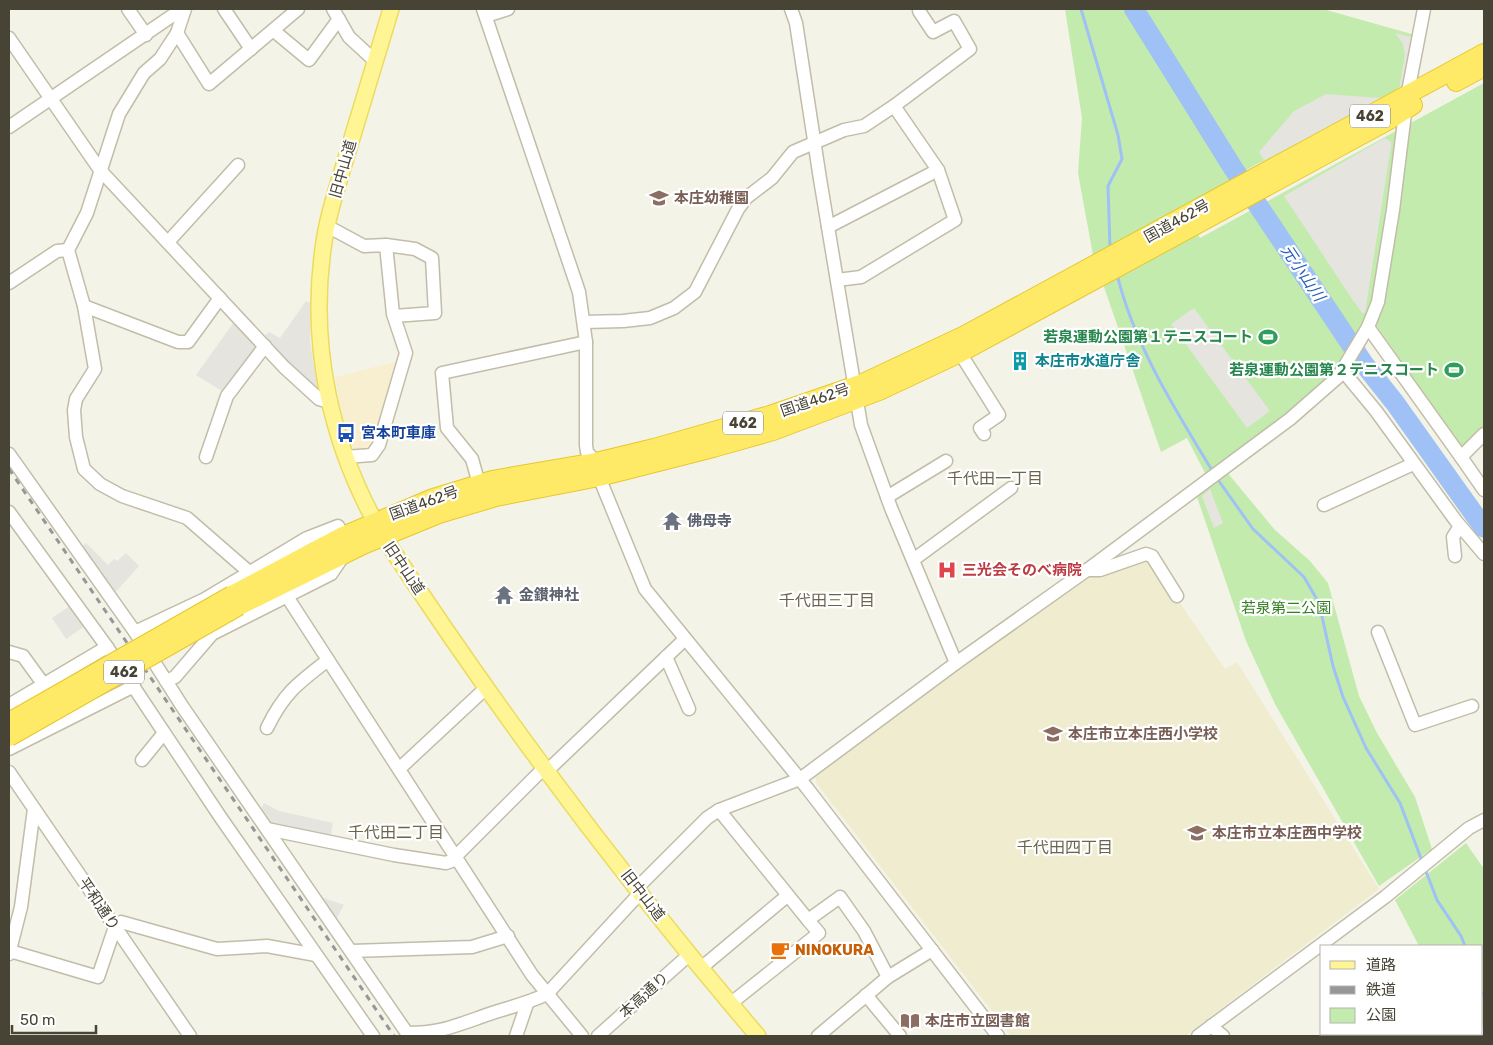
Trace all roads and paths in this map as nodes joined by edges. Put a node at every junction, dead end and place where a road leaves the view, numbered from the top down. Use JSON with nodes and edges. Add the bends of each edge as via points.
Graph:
{"nodes":[{"id":1,"x":128,"y":9,"type":"edge"},
{"id":2,"x":184,"y":9,"type":"edge"},
{"id":3,"x":224,"y":9,"type":"edge"},
{"id":4,"x":298,"y":9,"type":"edge"},
{"id":5,"x":391,"y":9,"type":"edge"},
{"id":6,"x":508,"y":9,"type":"edge"},
{"id":7,"x":792,"y":9,"type":"edge"},
{"id":8,"x":1424,"y":9,"type":"edge"},
{"id":9,"x":920,"y":11,"type":"dead end"},
{"id":10,"x":485,"y":12,"type":"edge"},
{"id":11,"x":336,"y":14,"type":"edge"},
{"id":12,"x":274,"y":31,"type":"junction"},
{"id":13,"x":177,"y":33,"type":"junction"},
{"id":14,"x":146,"y":35,"type":"junction"},
{"id":15,"x":9,"y":38,"type":"edge"},
{"id":16,"x":251,"y":49,"type":"junction"},
{"id":17,"x":1484,"y":53,"type":"edge"},
{"id":18,"x":375,"y":61,"type":"junction"},
{"id":19,"x":1484,"y":67,"type":"edge"},
{"id":20,"x":51,"y":97,"type":"junction"},
{"id":21,"x":1406,"y":103,"type":"junction"},
{"id":22,"x":894,"y":106,"type":"junction"},
{"id":23,"x":9,"y":126,"type":"edge"},
{"id":24,"x":816,"y":143,"type":"junction"},
{"id":25,"x":238,"y":165,"type":"dead end"},
{"id":26,"x":100,"y":170,"type":"junction"},
{"id":27,"x":938,"y":170,"type":"junction"},
{"id":28,"x":327,"y":226,"type":"junction"},
{"id":29,"x":828,"y":228,"type":"junction"},
{"id":30,"x":168,"y":242,"type":"junction"},
{"id":31,"x":386,"y":245,"type":"junction"},
{"id":32,"x":68,"y":250,"type":"junction"},
{"id":33,"x":1093,"y":274,"type":"junction"},
{"id":34,"x":837,"y":280,"type":"junction"},
{"id":35,"x":9,"y":283,"type":"edge"},
{"id":36,"x":220,"y":298,"type":"junction"},
{"id":37,"x":84,"y":306,"type":"junction"},
{"id":38,"x":394,"y":316,"type":"junction"},
{"id":39,"x":584,"y":322,"type":"junction"},
{"id":40,"x":1366,"y":331,"type":"junction"},
{"id":41,"x":586,"y":342,"type":"junction"},
{"id":42,"x":265,"y":346,"type":"junction"},
{"id":43,"x":960,"y":353,"type":"junction"},
{"id":44,"x":1345,"y":367,"type":"junction"},
{"id":45,"x":856,"y":393,"type":"junction"},
{"id":46,"x":329,"y":402,"type":"junction"},
{"id":47,"x":984,"y":434,"type":"dead end"},
{"id":48,"x":1484,"y":434,"type":"edge"},
{"id":49,"x":9,"y":454,"type":"edge"},
{"id":50,"x":206,"y":457,"type":"dead end"},
{"id":51,"x":1461,"y":457,"type":"junction"},
{"id":52,"x":345,"y":458,"type":"junction"},
{"id":53,"x":946,"y":461,"type":"dead end"},
{"id":54,"x":1413,"y":464,"type":"junction"},
{"id":55,"x":598,"y":469,"type":"junction"},
{"id":56,"x":478,"y":484,"type":"junction"},
{"id":57,"x":1011,"y":488,"type":"dead end"},
{"id":58,"x":1484,"y":490,"type":"edge"},
{"id":59,"x":887,"y":497,"type":"junction"},
{"id":60,"x":1324,"y":505,"type":"dead end"},
{"id":61,"x":9,"y":512,"type":"edge"},
{"id":62,"x":374,"y":521,"type":"junction"},
{"id":63,"x":1460,"y":526,"type":"junction"},
{"id":64,"x":342,"y":536,"type":"junction"},
{"id":65,"x":383,"y":536,"type":"junction"},
{"id":66,"x":346,"y":553,"type":"junction"},
{"id":67,"x":1484,"y":554,"type":"edge"},
{"id":68,"x":1455,"y":556,"type":"dead end"},
{"id":69,"x":913,"y":560,"type":"junction"},
{"id":70,"x":1087,"y":570,"type":"junction"},
{"id":71,"x":249,"y":572,"type":"junction"},
{"id":72,"x":286,"y":595,"type":"junction"},
{"id":73,"x":1178,"y":596,"type":"dead end"},
{"id":74,"x":236,"y":600,"type":"junction"},
{"id":75,"x":134,"y":632,"type":"junction"},
{"id":76,"x":1378,"y":632,"type":"dead end"},
{"id":77,"x":684,"y":639,"type":"junction"},
{"id":78,"x":108,"y":647,"type":"junction"},
{"id":79,"x":9,"y":652,"type":"edge"},
{"id":80,"x":666,"y":657,"type":"junction"},
{"id":81,"x":328,"y":660,"type":"junction"},
{"id":82,"x":956,"y":663,"type":"junction"},
{"id":83,"x":166,"y":681,"type":"junction"},
{"id":84,"x":44,"y":685,"type":"junction"},
{"id":85,"x":134,"y":686,"type":"junction"},
{"id":86,"x":486,"y":687,"type":"junction"},
{"id":87,"x":9,"y":705,"type":"edge"},
{"id":88,"x":1472,"y":706,"type":"dead end"},
{"id":89,"x":689,"y":709,"type":"dead end"},
{"id":90,"x":9,"y":722,"type":"edge"},
{"id":91,"x":267,"y":728,"type":"dead end"},
{"id":92,"x":164,"y":733,"type":"junction"},
{"id":93,"x":9,"y":737,"type":"edge"},
{"id":94,"x":9,"y":750,"type":"edge"},
{"id":95,"x":142,"y":760,"type":"dead end"},
{"id":96,"x":399,"y":769,"type":"junction"},
{"id":97,"x":546,"y":770,"type":"junction"},
{"id":98,"x":9,"y":772,"type":"edge"},
{"id":99,"x":800,"y":779,"type":"junction"},
{"id":100,"x":34,"y":809,"type":"junction"},
{"id":101,"x":719,"y":810,"type":"junction"},
{"id":102,"x":1484,"y":820,"type":"edge"},
{"id":103,"x":267,"y":829,"type":"junction"},
{"id":104,"x":456,"y":857,"type":"junction"},
{"id":105,"x":638,"y":890,"type":"junction"},
{"id":106,"x":787,"y":896,"type":"junction"},
{"id":107,"x":808,"y":920,"type":"junction"},
{"id":108,"x":115,"y":927,"type":"junction"},
{"id":109,"x":508,"y":936,"type":"junction"},
{"id":110,"x":932,"y":950,"type":"junction"},
{"id":111,"x":352,"y":951,"type":"junction"},
{"id":112,"x":9,"y":952,"type":"edge"},
{"id":113,"x":690,"y":954,"type":"junction"},
{"id":114,"x":316,"y":955,"type":"junction"},
{"id":115,"x":701,"y":968,"type":"junction"},
{"id":116,"x":888,"y":977,"type":"junction"},
{"id":117,"x":547,"y":994,"type":"junction"},
{"id":118,"x":866,"y":995,"type":"junction"},
{"id":119,"x":528,"y":1004,"type":"junction"},
{"id":120,"x":730,"y":1004,"type":"junction"},
{"id":121,"x":1211,"y":1026,"type":"junction"},
{"id":122,"x":368,"y":1035,"type":"edge"},
{"id":123,"x":408,"y":1035,"type":"edge"},
{"id":124,"x":190,"y":1036,"type":"edge"},
{"id":125,"x":516,"y":1036,"type":"edge"},
{"id":126,"x":582,"y":1036,"type":"edge"},
{"id":127,"x":598,"y":1036,"type":"edge"},
{"id":128,"x":758,"y":1036,"type":"edge"},
{"id":129,"x":818,"y":1036,"type":"edge"},
{"id":130,"x":900,"y":1036,"type":"edge"},
{"id":131,"x":998,"y":1036,"type":"edge"},
{"id":132,"x":1198,"y":1036,"type":"edge"},
{"id":133,"x":1222,"y":1036,"type":"edge"}],
"edges":[{"from":1,"to":14,"type":"street"},
{"from":2,"to":13,"type":"street"},
{"from":2,"to":14,"type":"street"},
{"from":3,"to":16,"type":"street"},
{"from":4,"to":12,"type":"street"},
{"from":5,"to":18,"type":"main road","name":"旧中山道"},
{"from":6,"to":10,"type":"street"},
{"from":7,"to":24,"type":"street"},
{"from":8,"to":21,"type":"street"},
{"from":9,"to":22,"type":"street","via":[[933,32],[954,21],[970,49]]},
{"from":10,"to":39,"type":"street","via":[[565,247],[579,292]]},
{"from":11,"to":12,"type":"street","via":[[310,60]]},
{"from":11,"to":18,"type":"street","via":[[348,37]]},
{"from":12,"to":16,"type":"street"},
{"from":13,"to":16,"type":"street","via":[[209,84]]},
{"from":13,"to":26,"type":"street","via":[[160,59],[144,73],[119,114]]},
{"from":14,"to":20,"type":"street"},
{"from":15,"to":20,"type":"street"},
{"from":17,"to":21,"type":"highway","name":"国道462号","number":"462"},
{"from":18,"to":28,"type":"main road","name":"旧中山道"},
{"from":19,"to":21,"type":"highway","name":"国道462号","number":"462"},
{"from":20,"to":23,"type":"street"},
{"from":20,"to":26,"type":"street"},
{"from":21,"to":33,"type":"highway","name":"国道462号","number":"462"},
{"from":21,"to":40,"type":"street","via":[[1382,282]]},
{"from":22,"to":24,"type":"street","via":[[864,126],[844,130]]},
{"from":22,"to":27,"type":"street"},
{"from":24,"to":29,"type":"street"},
{"from":24,"to":39,"type":"street","via":[[793,152],[772,178],[746,198],[695,292],[674,308],[650,318]]},
{"from":25,"to":30,"type":"street"},
{"from":26,"to":30,"type":"street"},
{"from":26,"to":32,"type":"street","via":[[88,213]]},
{"from":27,"to":29,"type":"street"},
{"from":27,"to":34,"type":"street","via":[[955,220],[862,277]]},
{"from":28,"to":31,"type":"street","via":[[364,246]]},
{"from":28,"to":46,"type":"main road","name":"旧中山道","via":[[319,302],[323,372]]},
{"from":29,"to":34,"type":"street"},
{"from":30,"to":36,"type":"street"},
{"from":31,"to":38,"type":"street"},
{"from":31,"to":38,"type":"street","via":[[414,249],[432,258],[435,313]]},
{"from":32,"to":35,"type":"street","via":[[57,251]]},
{"from":32,"to":37,"type":"street"},
{"from":33,"to":43,"type":"highway","name":"国道462号","number":"462"},
{"from":33,"to":45,"type":"highway","name":"国道462号","number":"462","via":[[1056,284]]},
{"from":34,"to":45,"type":"street"},
{"from":36,"to":37,"type":"street","via":[[188,342],[178,342]]},
{"from":36,"to":42,"type":"street"},
{"from":37,"to":71,"type":"street","via":[[95,369],[76,399],[74,410],[76,437],[84,469],[100,484],[122,496],[187,518]]},
{"from":38,"to":52,"type":"street","via":[[406,353],[379,445],[372,455]]},
{"from":39,"to":41,"type":"street"},
{"from":40,"to":44,"type":"street"},
{"from":40,"to":51,"type":"street"},
{"from":41,"to":55,"type":"street","via":[[586,445]]},
{"from":41,"to":56,"type":"street","via":[[442,373],[447,428],[472,459]]},
{"from":42,"to":46,"type":"street","via":[[319,399]]},
{"from":42,"to":50,"type":"street","via":[[227,396]]},
{"from":43,"to":45,"type":"highway","name":"国道462号","number":"462"},
{"from":43,"to":47,"type":"street","via":[[999,414],[980,428]]},
{"from":44,"to":54,"type":"street"},
{"from":44,"to":70,"type":"street","via":[[1290,419]]},
{"from":45,"to":55,"type":"highway","name":"国道462号","number":"462","via":[[654,448]]},
{"from":45,"to":59,"type":"street","via":[[861,425]]},
{"from":46,"to":52,"type":"main road","name":"旧中山道"},
{"from":48,"to":51,"type":"street"},
{"from":49,"to":75,"type":"street"},
{"from":51,"to":58,"type":"street"},
{"from":52,"to":62,"type":"main road","name":"旧中山道"},
{"from":53,"to":59,"type":"street"},
{"from":54,"to":60,"type":"street"},
{"from":54,"to":63,"type":"street"},
{"from":55,"to":56,"type":"highway","name":"国道462号","number":"462","via":[[538,470]]},
{"from":55,"to":65,"type":"highway","name":"国道462号","number":"462","via":[[439,514]]},
{"from":55,"to":77,"type":"street","via":[[645,589]]},
{"from":56,"to":62,"type":"highway","name":"国道462号","number":"462"},
{"from":57,"to":69,"type":"street"},
{"from":59,"to":69,"type":"street"},
{"from":61,"to":78,"type":"street"},
{"from":62,"to":64,"type":"highway","name":"国道462号","number":"462"},
{"from":62,"to":65,"type":"main road","name":"旧中山道"},
{"from":63,"to":67,"type":"street"},
{"from":63,"to":68,"type":"street","via":[[1453,537]]},
{"from":64,"to":71,"type":"street","via":[[338,526],[307,538]]},
{"from":64,"to":74,"type":"highway","name":"国道462号","number":"462"},
{"from":65,"to":66,"type":"highway","name":"国道462号","number":"462"},
{"from":65,"to":86,"type":"main road","name":"旧中山道"},
{"from":66,"to":72,"type":"street","via":[[332,574]]},
{"from":66,"to":74,"type":"highway","name":"国道462号","number":"462"},
{"from":69,"to":82,"type":"street"},
{"from":70,"to":73,"type":"street","via":[[1100,570],[1146,554],[1152,556]]},
{"from":70,"to":82,"type":"street"},
{"from":71,"to":75,"type":"street","via":[[205,599]]},
{"from":72,"to":81,"type":"street"},
{"from":72,"to":83,"type":"street","via":[[212,634],[175,677]]},
{"from":74,"to":90,"type":"highway","name":"国道462号","number":"462","bridge":true},
{"from":74,"to":93,"type":"highway","name":"国道462号","number":"462","bridge":true},
{"from":75,"to":83,"type":"street"},
{"from":76,"to":88,"type":"street","via":[[1415,725]]},
{"from":77,"to":80,"type":"street"},
{"from":77,"to":99,"type":"street"},
{"from":78,"to":84,"type":"street"},
{"from":78,"to":85,"type":"street"},
{"from":79,"to":84,"type":"street","via":[[23,656]]},
{"from":80,"to":89,"type":"street"},
{"from":80,"to":97,"type":"street"},
{"from":81,"to":91,"type":"street","via":[[279,704]]},
{"from":81,"to":96,"type":"street"},
{"from":82,"to":99,"type":"street"},
{"from":83,"to":103,"type":"street"},
{"from":84,"to":87,"type":"street"},
{"from":85,"to":92,"type":"street"},
{"from":85,"to":94,"type":"street"},
{"from":86,"to":96,"type":"street"},
{"from":86,"to":97,"type":"main road","name":"旧中山道"},
{"from":92,"to":95,"type":"street"},
{"from":92,"to":114,"type":"street"},
{"from":96,"to":104,"type":"street"},
{"from":97,"to":104,"type":"street"},
{"from":97,"to":105,"type":"main road","name":"旧中山道"},
{"from":98,"to":100,"type":"street","name":"平和通り"},
{"from":99,"to":101,"type":"street"},
{"from":99,"to":110,"type":"street"},
{"from":100,"to":108,"type":"street","name":"平和通り"},
{"from":100,"to":112,"type":"street","via":[[21,907]]},
{"from":101,"to":105,"type":"street","via":[[707,818]]},
{"from":101,"to":106,"type":"street"},
{"from":102,"to":121,"type":"street","via":[[1469,828],[1417,872]]},
{"from":103,"to":104,"type":"street","via":[[394,855],[446,862]]},
{"from":103,"to":111,"type":"street"},
{"from":104,"to":109,"type":"street"},
{"from":105,"to":113,"type":"main road","name":"旧中山道"},
{"from":105,"to":117,"type":"street"},
{"from":106,"to":107,"type":"street"},
{"from":106,"to":115,"type":"street"},
{"from":107,"to":116,"type":"street","via":[[840,897],[864,931]]},
{"from":107,"to":120,"type":"street","via":[[819,934]]},
{"from":108,"to":112,"type":"street","via":[[98,978]]},
{"from":108,"to":114,"type":"street","via":[[121,922],[217,949],[267,946]]},
{"from":108,"to":124,"type":"street","name":"平和通り"},
{"from":109,"to":111,"type":"street","via":[[472,947]]},
{"from":109,"to":117,"type":"street"},
{"from":110,"to":116,"type":"street"},
{"from":110,"to":131,"type":"street"},
{"from":111,"to":123,"type":"street"},
{"from":113,"to":115,"type":"main road","name":"旧中山道"},
{"from":113,"to":127,"type":"street","name":"本高通り"},
{"from":114,"to":122,"type":"street"},
{"from":115,"to":120,"type":"main road","name":"旧中山道"},
{"from":116,"to":118,"type":"street"},
{"from":117,"to":119,"type":"street"},
{"from":117,"to":126,"type":"street"},
{"from":118,"to":129,"type":"street"},
{"from":118,"to":130,"type":"street"},
{"from":119,"to":123,"type":"street","via":[[456,1027]]},
{"from":119,"to":125,"type":"street"},
{"from":120,"to":128,"type":"main road","name":"旧中山道"},
{"from":121,"to":132,"type":"street"},
{"from":121,"to":133,"type":"street"}]}
